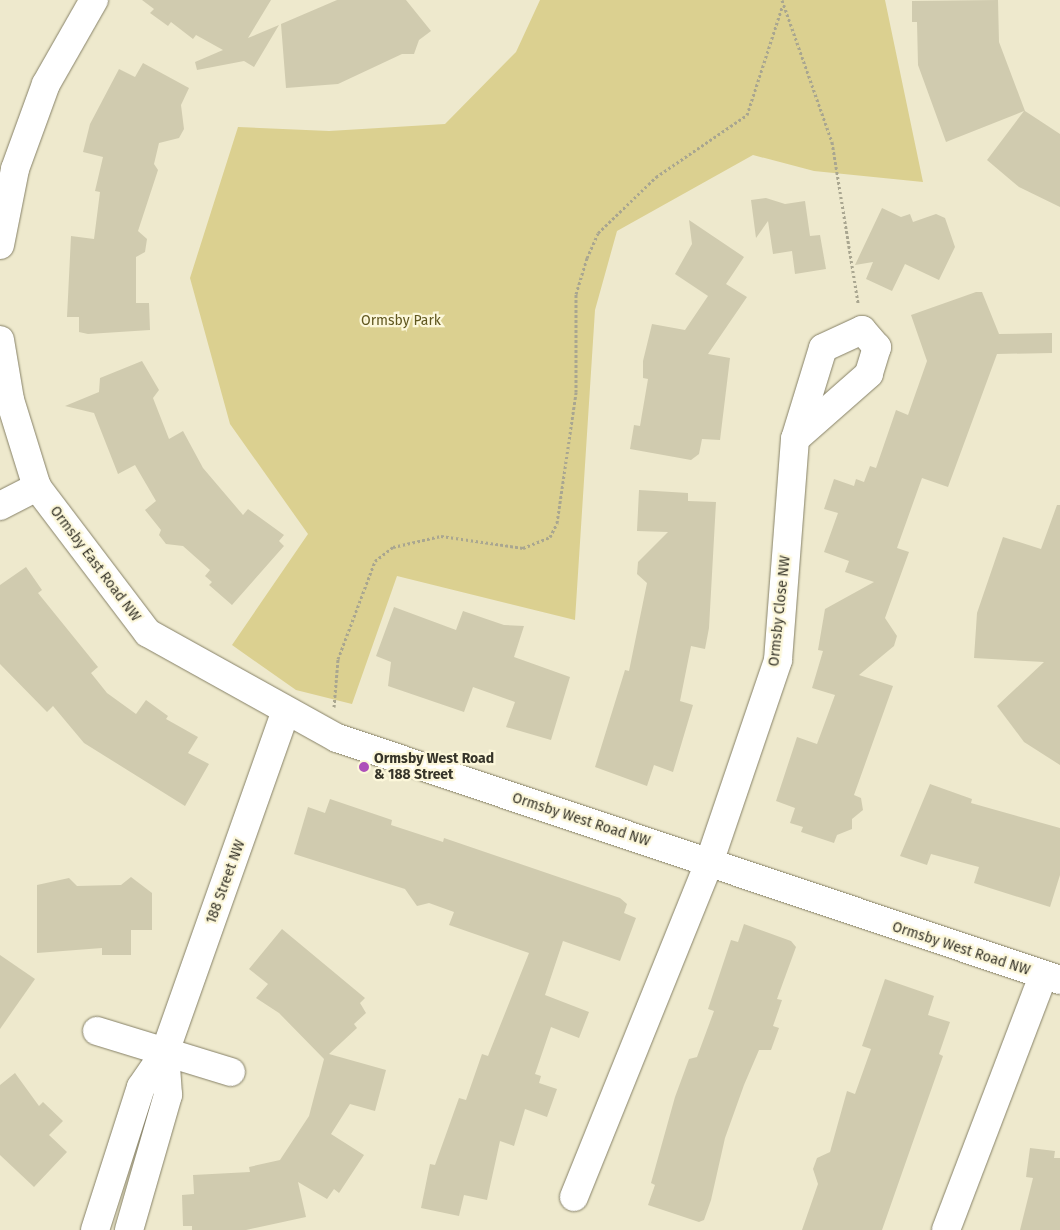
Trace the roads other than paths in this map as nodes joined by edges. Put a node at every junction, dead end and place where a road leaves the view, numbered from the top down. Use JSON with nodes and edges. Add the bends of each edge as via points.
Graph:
{"nodes":[{"id":1,"x":94,"y":0,"type":"edge"},
{"id":2,"x":0,"y":245,"type":"edge"},
{"id":3,"x":0,"y":340,"type":"edge"},
{"id":4,"x":795,"y":439,"type":"dead end"},
{"id":5,"x":37,"y":487,"type":"junction"},
{"id":6,"x":0,"y":506,"type":"edge"},
{"id":7,"x":286,"y":711,"type":"junction"},
{"id":8,"x":709,"y":863,"type":"junction"},
{"id":9,"x":1051,"y":978,"type":"edge"},
{"id":10,"x":96,"y":1031,"type":"dead end"},
{"id":11,"x":166,"y":1052,"type":"junction"},
{"id":12,"x":231,"y":1072,"type":"dead end"},
{"id":13,"x":574,"y":1197,"type":"dead end"},
{"id":14,"x":95,"y":1230,"type":"edge"},
{"id":15,"x":128,"y":1230,"type":"edge"},
{"id":16,"x":946,"y":1230,"type":"edge"}],
"edges":[{"from":1,"to":2,"type":"street","via":[[46,84],[15,169]]},
{"from":3,"to":5,"type":"street","name":"Ormsby East Road NW","via":[[10,400]]},
{"from":4,"to":8,"type":"street","name":"Ormsby Close NW","via":[[778,660]]},
{"from":5,"to":6,"type":"street"},
{"from":5,"to":7,"type":"street","name":"Ormsby East Road NW","via":[[148,633]]},
{"from":7,"to":8,"type":"street","name":"Ormsby West Road NW","via":[[337,738]]},
{"from":7,"to":11,"type":"street","name":"188 Street NW"},
{"from":8,"to":9,"type":"street","name":"Ormsby West Road NW"},
{"from":8,"to":13,"type":"street"},
{"from":9,"to":16,"type":"street","name":"Ormsby West Road NW"},
{"from":10,"to":11,"type":"street"},
{"from":11,"to":12,"type":"street"},
{"from":11,"to":14,"type":"street","name":"188 Street NW","via":[[141,1087]]},
{"from":11,"to":15,"type":"street","name":"188 Street NW","via":[[168,1095]]}]}
